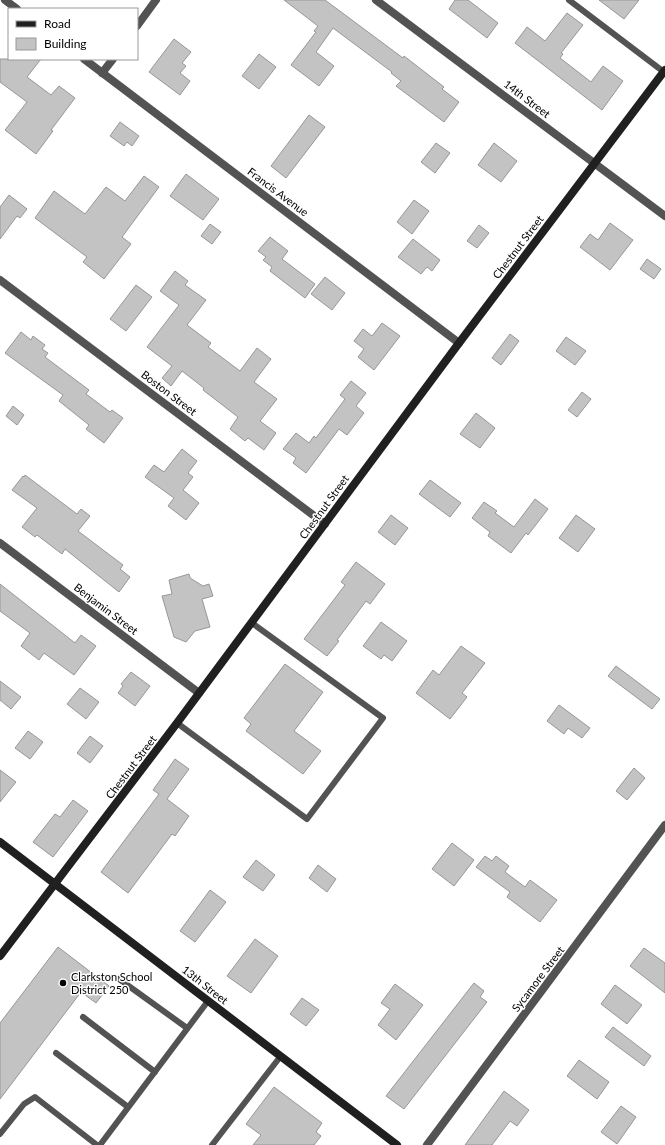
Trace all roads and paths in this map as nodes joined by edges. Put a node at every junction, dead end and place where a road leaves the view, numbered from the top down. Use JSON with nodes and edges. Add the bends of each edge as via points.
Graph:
{"nodes":[{"id":1,"x":5,"y":0,"type":"edge"},
{"id":2,"x":156,"y":0,"type":"edge"},
{"id":3,"x":376,"y":0,"type":"edge"},
{"id":4,"x":569,"y":0,"type":"edge"},
{"id":5,"x":16,"y":8,"type":"edge"},
{"id":6,"x":138,"y":25,"type":"edge"},
{"id":7,"x":85,"y":60,"type":"edge"},
{"id":8,"x":112,"y":60,"type":"edge"},
{"id":9,"x":664,"y":71,"type":"edge"},
{"id":10,"x":102,"y":73,"type":"junction"},
{"id":11,"x":595,"y":163,"type":"junction"},
{"id":12,"x":665,"y":216,"type":"edge"},
{"id":13,"x":0,"y":280,"type":"edge"},
{"id":14,"x":459,"y":343,"type":"junction"},
{"id":15,"x":325,"y":524,"type":"junction"},
{"id":16,"x":0,"y":543,"type":"edge"},
{"id":17,"x":252,"y":623,"type":"junction"},
{"id":18,"x":199,"y":694,"type":"junction"},
{"id":19,"x":178,"y":723,"type":"junction"},
{"id":20,"x":665,"y":825,"type":"edge"},
{"id":21,"x":0,"y":842,"type":"edge"},
{"id":22,"x":56,"y":884,"type":"junction"},
{"id":23,"x":0,"y":956,"type":"edge"},
{"id":24,"x":119,"y":979,"type":"dead end"},
{"id":25,"x":208,"y":1001,"type":"junction"},
{"id":26,"x":83,"y":1017,"type":"dead end"},
{"id":27,"x":187,"y":1028,"type":"junction"},
{"id":28,"x":56,"y":1053,"type":"dead end"},
{"id":29,"x":280,"y":1056,"type":"junction"},
{"id":30,"x":154,"y":1072,"type":"junction"},
{"id":31,"x":128,"y":1107,"type":"junction"},
{"id":32,"x":0,"y":1134,"type":"edge"},
{"id":33,"x":98,"y":1145,"type":"edge"},
{"id":34,"x":212,"y":1145,"type":"edge"},
{"id":35,"x":397,"y":1145,"type":"edge"},
{"id":36,"x":427,"y":1145,"type":"edge"}],
"edges":[{"from":1,"to":5,"type":"street"},
{"from":2,"to":6,"type":"street"},
{"from":3,"to":11,"type":"street","name":"14th Street"},
{"from":4,"to":9,"type":"lane"},
{"from":7,"to":10,"type":"street","name":"Francis Avenue"},
{"from":8,"to":10,"type":"street"},
{"from":9,"to":11,"type":"street","name":"Chestnut Street"},
{"from":10,"to":14,"type":"street","name":"Francis Avenue"},
{"from":11,"to":12,"type":"street","name":"14th Street"},
{"from":11,"to":14,"type":"street","name":"Chestnut Street"},
{"from":13,"to":15,"type":"street","name":"Boston Street"},
{"from":14,"to":15,"type":"street","name":"Chestnut Street"},
{"from":15,"to":17,"type":"street","name":"Chestnut Street"},
{"from":16,"to":18,"type":"street","name":"Benjamin Street"},
{"from":17,"to":18,"type":"street","name":"Chestnut Street"},
{"from":17,"to":19,"type":"lane","via":[[383,718],[379,724],[307,819]]},
{"from":18,"to":19,"type":"street","name":"Chestnut Street"},
{"from":19,"to":22,"type":"street","name":"Chestnut Street"},
{"from":20,"to":36,"type":"street","name":"Sycamore Street"},
{"from":21,"to":22,"type":"street","name":"13th Street"},
{"from":22,"to":23,"type":"street","name":"Chestnut Street"},
{"from":22,"to":25,"type":"street","name":"13th Street"},
{"from":24,"to":27,"type":"lane"},
{"from":25,"to":27,"type":"lane"},
{"from":25,"to":29,"type":"street","name":"13th Street"},
{"from":26,"to":30,"type":"lane"},
{"from":27,"to":30,"type":"lane"},
{"from":28,"to":31,"type":"lane"},
{"from":29,"to":34,"type":"lane"},
{"from":29,"to":35,"type":"street","name":"13th Street"},
{"from":30,"to":31,"type":"lane"},
{"from":31,"to":33,"type":"lane"},
{"from":32,"to":33,"type":"lane","via":[[24,1104],[34,1097]]}]}
